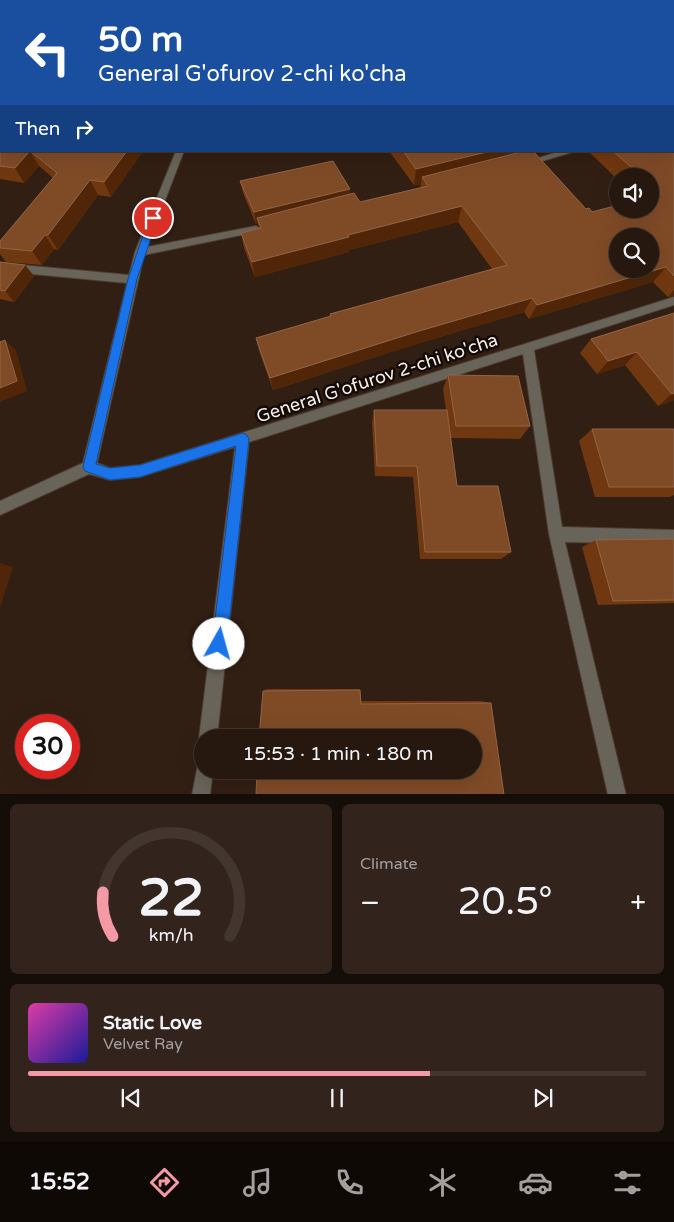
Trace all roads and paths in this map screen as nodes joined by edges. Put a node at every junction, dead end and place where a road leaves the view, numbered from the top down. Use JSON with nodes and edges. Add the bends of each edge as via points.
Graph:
{"nodes":[{"id":1,"x":180,"y":152,"type":"edge"},
{"id":2,"x":568,"y":152,"type":"edge"},
{"id":3,"x":515,"y":165,"type":"edge"},
{"id":4,"x":267,"y":226,"type":"edge"},
{"id":5,"x":140,"y":252,"type":"junction"},
{"id":6,"x":0,"y":267,"type":"edge"},
{"id":7,"x":133,"y":279,"type":"junction"},
{"id":8,"x":674,"y":300,"type":"edge"},
{"id":9,"x":528,"y":348,"type":"junction"},
{"id":10,"x":243,"y":439,"type":"junction"},
{"id":11,"x":89,"y":467,"type":"junction"},
{"id":12,"x":0,"y":508,"type":"edge"},
{"id":13,"x":556,"y":534,"type":"junction"},
{"id":14,"x":674,"y":537,"type":"edge"},
{"id":15,"x":209,"y":729,"type":"edge"},
{"id":16,"x":203,"y":779,"type":"edge"},
{"id":17,"x":201,"y":794,"type":"edge"},
{"id":18,"x":617,"y":794,"type":"edge"}],
"edges":[{"from":1,"to":5,"type":"street"},
{"from":2,"to":3,"type":"street"},
{"from":4,"to":5,"type":"street"},
{"from":5,"to":7,"type":"street"},
{"from":6,"to":7,"type":"street"},
{"from":7,"to":11,"type":"street"},
{"from":8,"to":9,"type":"street","name":"General G'ofurov 2-chi ko'cha"},
{"from":9,"to":10,"type":"street","name":"General G'ofurov 2-chi ko'cha"},
{"from":9,"to":13,"type":"street"},
{"from":10,"to":11,"type":"street","name":"General G'ofurov 2-chi ko'cha","via":[[140,471],[110,474]]},
{"from":10,"to":15,"type":"street"},
{"from":11,"to":12,"type":"street"},
{"from":13,"to":14,"type":"street"},
{"from":13,"to":18,"type":"street"},
{"from":16,"to":17,"type":"street"}]}
